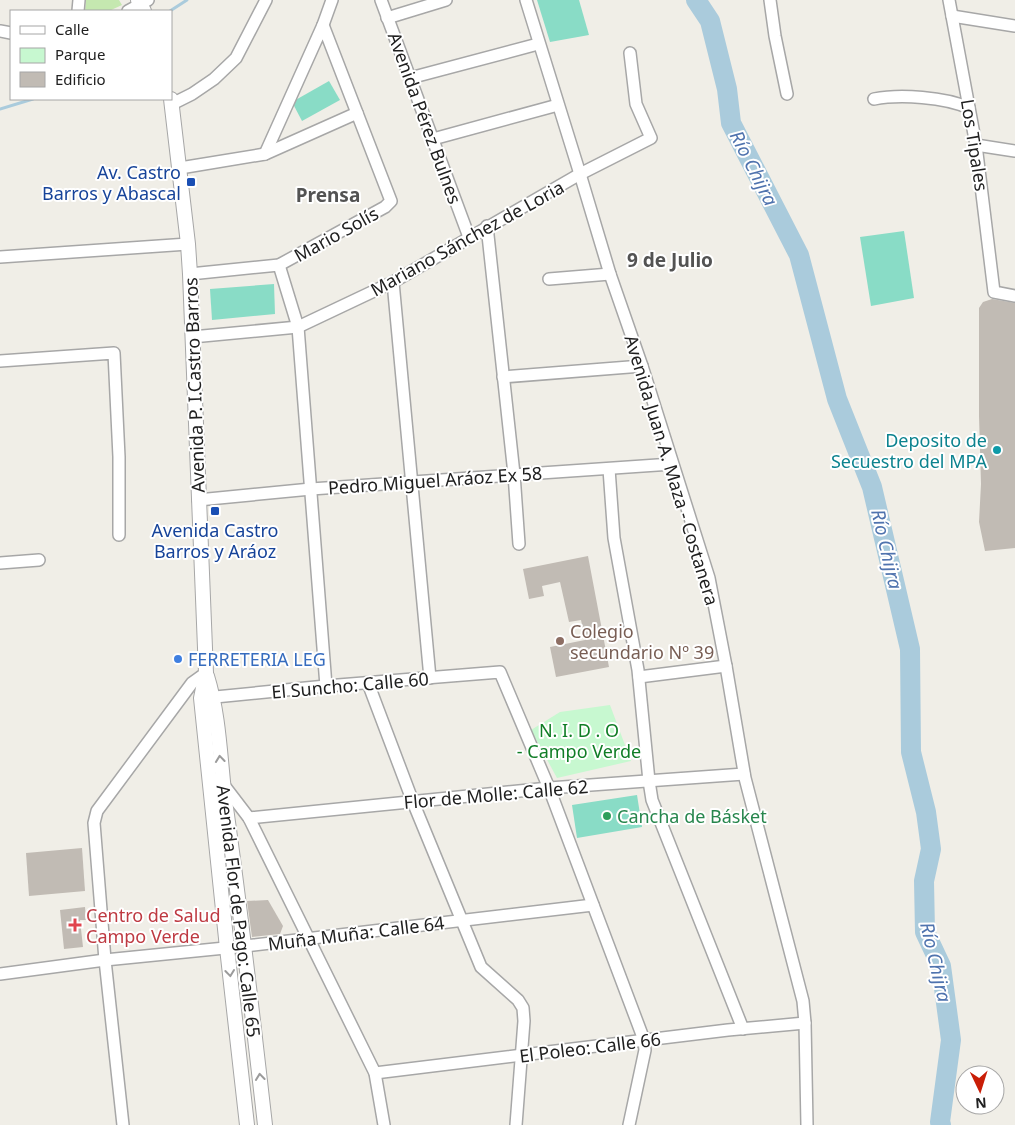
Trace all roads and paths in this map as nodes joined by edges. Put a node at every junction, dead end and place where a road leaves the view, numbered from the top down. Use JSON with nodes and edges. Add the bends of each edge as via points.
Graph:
{"nodes":[{"id":1,"x":266,"y":0,"type":"edge"},
{"id":2,"x":332,"y":0,"type":"edge"},
{"id":3,"x":381,"y":0,"type":"edge"},
{"id":4,"x":446,"y":0,"type":"edge"},
{"id":5,"x":526,"y":0,"type":"edge"},
{"id":6,"x":770,"y":0,"type":"edge"},
{"id":7,"x":949,"y":0,"type":"edge"},
{"id":8,"x":143,"y":4,"type":"edge"},
{"id":9,"x":130,"y":10,"type":"edge"},
{"id":10,"x":952,"y":16,"type":"junction"},
{"id":11,"x":387,"y":18,"type":"junction"},
{"id":12,"x":323,"y":26,"type":"junction"},
{"id":13,"x":1015,"y":26,"type":"edge"},
{"id":14,"x":538,"y":44,"type":"junction"},
{"id":15,"x":630,"y":53,"type":"dead end"},
{"id":16,"x":410,"y":78,"type":"junction"},
{"id":17,"x":787,"y":94,"type":"dead end"},
{"id":18,"x":874,"y":99,"type":"dead end"},
{"id":19,"x":172,"y":101,"type":"edge"},
{"id":20,"x":558,"y":105,"type":"junction"},
{"id":21,"x":969,"y":108,"type":"junction"},
{"id":22,"x":357,"y":113,"type":"junction"},
{"id":23,"x":433,"y":139,"type":"junction"},
{"id":24,"x":976,"y":145,"type":"junction"},
{"id":25,"x":1015,"y":151,"type":"edge"},
{"id":26,"x":265,"y":154,"type":"junction"},
{"id":27,"x":180,"y":168,"type":"junction"},
{"id":28,"x":580,"y":174,"type":"junction"},
{"id":29,"x":487,"y":226,"type":"junction"},
{"id":30,"x":469,"y":237,"type":"junction"},
{"id":31,"x":188,"y":244,"type":"junction"},
{"id":32,"x":0,"y":257,"type":"edge"},
{"id":33,"x":279,"y":265,"type":"junction"},
{"id":34,"x":190,"y":274,"type":"junction"},
{"id":35,"x":610,"y":274,"type":"junction"},
{"id":36,"x":549,"y":279,"type":"dead end"},
{"id":37,"x":393,"y":282,"type":"junction"},
{"id":38,"x":1015,"y":296,"type":"edge"},
{"id":39,"x":298,"y":327,"type":"junction"},
{"id":40,"x":192,"y":337,"type":"junction"},
{"id":41,"x":0,"y":361,"type":"edge"},
{"id":42,"x":642,"y":366,"type":"junction"},
{"id":43,"x":503,"y":377,"type":"junction"},
{"id":44,"x":672,"y":464,"type":"junction"},
{"id":45,"x":609,"y":469,"type":"junction"},
{"id":46,"x":514,"y":474,"type":"junction"},
{"id":47,"x":411,"y":482,"type":"junction"},
{"id":48,"x":311,"y":489,"type":"junction"},
{"id":49,"x":198,"y":500,"type":"junction"},
{"id":50,"x":119,"y":535,"type":"dead end"},
{"id":51,"x":519,"y":544,"type":"dead end"},
{"id":52,"x":39,"y":560,"type":"dead end"},
{"id":53,"x":0,"y":563,"type":"edge"},
{"id":54,"x":726,"y":666,"type":"junction"},
{"id":55,"x":206,"y":673,"type":"junction"},
{"id":56,"x":639,"y":676,"type":"junction"},
{"id":57,"x":430,"y":678,"type":"junction"},
{"id":58,"x":368,"y":683,"type":"junction"},
{"id":59,"x":326,"y":686,"type":"junction"},
{"id":60,"x":207,"y":698,"type":"junction"},
{"id":61,"x":744,"y":774,"type":"junction"},
{"id":62,"x":649,"y":781,"type":"junction"},
{"id":63,"x":223,"y":784,"type":"junction"},
{"id":64,"x":550,"y":788,"type":"junction"},
{"id":65,"x":413,"y":802,"type":"junction"},
{"id":66,"x":249,"y":818,"type":"junction"},
{"id":67,"x":593,"y":905,"type":"junction"},
{"id":68,"x":461,"y":921,"type":"junction"},
{"id":69,"x":308,"y":938,"type":"junction"},
{"id":70,"x":245,"y":946,"type":"junction"},
{"id":71,"x":227,"y":948,"type":"junction"},
{"id":72,"x":105,"y":960,"type":"junction"},
{"id":73,"x":0,"y":974,"type":"edge"},
{"id":74,"x":806,"y":1023,"type":"junction"},
{"id":75,"x":743,"y":1029,"type":"junction"},
{"id":76,"x":644,"y":1040,"type":"junction"},
{"id":77,"x":520,"y":1055,"type":"junction"},
{"id":78,"x":375,"y":1073,"type":"junction"},
{"id":79,"x":123,"y":1125,"type":"edge"},
{"id":80,"x":247,"y":1125,"type":"edge"},
{"id":81,"x":265,"y":1125,"type":"edge"},
{"id":82,"x":384,"y":1125,"type":"edge"},
{"id":83,"x":516,"y":1125,"type":"edge"},
{"id":84,"x":630,"y":1125,"type":"edge"},
{"id":85,"x":807,"y":1125,"type":"edge"}],
"edges":[{"from":1,"to":19,"type":"street","via":[[236,58],[192,94]]},
{"from":2,"to":12,"type":"street"},
{"from":3,"to":11,"type":"street","name":"Avenida Pérez Bulnes"},
{"from":4,"to":11,"type":"street"},
{"from":5,"to":14,"type":"street","name":"Avenida Juan A. Maza - Costanera"},
{"from":6,"to":17,"type":"street"},
{"from":7,"to":10,"type":"street","name":"Los Tipales"},
{"from":8,"to":9,"type":"street"},
{"from":10,"to":13,"type":"street"},
{"from":10,"to":21,"type":"street","name":"Los Tipales"},
{"from":11,"to":16,"type":"street","name":"Avenida Pérez Bulnes"},
{"from":12,"to":22,"type":"street"},
{"from":12,"to":26,"type":"street"},
{"from":14,"to":16,"type":"street"},
{"from":14,"to":20,"type":"street","name":"Avenida Juan A. Maza - Costanera"},
{"from":15,"to":28,"type":"street","name":"Mariano Sánchez de Loria","via":[[636,104],[651,138]]},
{"from":16,"to":23,"type":"street","name":"Avenida Pérez Bulnes"},
{"from":18,"to":21,"type":"street","via":[[910,97],[956,102]]},
{"from":19,"to":27,"type":"street","name":"Avenida P. I.Castro Barros"},
{"from":20,"to":23,"type":"street"},
{"from":20,"to":28,"type":"street","name":"Avenida Juan A. Maza - Costanera"},
{"from":21,"to":24,"type":"street","name":"Los Tipales"},
{"from":22,"to":26,"type":"street"},
{"from":22,"to":33,"type":"street","name":"Mario Solís","via":[[391,201]]},
{"from":23,"to":30,"type":"street","name":"Avenida Pérez Bulnes"},
{"from":24,"to":25,"type":"street"},
{"from":24,"to":38,"type":"street","name":"Los Tipales","via":[[994,292]]},
{"from":26,"to":27,"type":"street"},
{"from":27,"to":31,"type":"street","name":"Avenida P. I.Castro Barros"},
{"from":28,"to":29,"type":"street","name":"Mariano Sánchez de Loria"},
{"from":28,"to":35,"type":"street","name":"Avenida Juan A. Maza - Costanera"},
{"from":29,"to":30,"type":"street","name":"Mariano Sánchez de Loria"},
{"from":29,"to":43,"type":"street"},
{"from":30,"to":37,"type":"street","name":"Mariano Sánchez de Loria"},
{"from":31,"to":32,"type":"street"},
{"from":31,"to":34,"type":"street","name":"Avenida P. I.Castro Barros"},
{"from":33,"to":34,"type":"street","name":"Mario Solís"},
{"from":33,"to":39,"type":"street"},
{"from":34,"to":40,"type":"street","name":"Avenida P. I.Castro Barros"},
{"from":35,"to":36,"type":"street"},
{"from":35,"to":42,"type":"street","name":"Avenida Juan A. Maza - Costanera"},
{"from":37,"to":39,"type":"street","name":"Mariano Sánchez de Loria"},
{"from":37,"to":47,"type":"street"},
{"from":39,"to":40,"type":"street","name":"Mariano Sánchez de Loria"},
{"from":39,"to":48,"type":"street"},
{"from":40,"to":49,"type":"street","name":"Avenida P. I.Castro Barros"},
{"from":41,"to":50,"type":"street","via":[[114,353]]},
{"from":42,"to":43,"type":"street"},
{"from":42,"to":44,"type":"street","name":"Avenida Juan A. Maza - Costanera"},
{"from":43,"to":46,"type":"street"},
{"from":44,"to":45,"type":"street","name":"Pedro Miguel Aráoz Ex 58"},
{"from":44,"to":54,"type":"street","name":"Avenida Juan A. Maza - Costanera","via":[[709,578]]},
{"from":45,"to":46,"type":"street","name":"Pedro Miguel Aráoz Ex 58"},
{"from":45,"to":56,"type":"street","via":[[614,538]]},
{"from":46,"to":47,"type":"street","name":"Pedro Miguel Aráoz Ex 58"},
{"from":46,"to":51,"type":"street"},
{"from":47,"to":48,"type":"street","name":"Pedro Miguel Aráoz Ex 58"},
{"from":47,"to":57,"type":"street"},
{"from":48,"to":49,"type":"street","name":"Pedro Miguel Aráoz Ex 58"},
{"from":48,"to":59,"type":"street"},
{"from":49,"to":55,"type":"street","name":"Avenida P. I.Castro Barros"},
{"from":52,"to":53,"type":"street"},
{"from":54,"to":56,"type":"street"},
{"from":54,"to":61,"type":"street","name":"Avenida Juan A. Maza - Costanera"},
{"from":55,"to":60,"type":"street","name":"Avenida P. I.Castro Barros"},
{"from":55,"to":72,"type":"street","via":[[192,683],[97,811],[94,823]]},
{"from":56,"to":62,"type":"street"},
{"from":57,"to":58,"type":"street","name":"El Suncho: Calle 60"},
{"from":57,"to":64,"type":"street","name":"El Suncho: Calle 60","via":[[500,672]]},
{"from":58,"to":59,"type":"street","name":"El Suncho: Calle 60"},
{"from":58,"to":65,"type":"street"},
{"from":59,"to":60,"type":"street","name":"El Suncho: Calle 60"},
{"from":63,"to":60,"type":"street","name":"Avenida Flor de Pago: Calle 65","one_way":true},
{"from":60,"to":71,"type":"street","name":"Avenida Flor de Pago: Calle 65"},
{"from":61,"to":62,"type":"street","name":"Flor de Molle: Calle 62"},
{"from":61,"to":74,"type":"street","name":"Avenida Juan A. Maza - Costanera"},
{"from":62,"to":64,"type":"street","name":"Flor de Molle: Calle 62"},
{"from":62,"to":75,"type":"street","via":[[652,800]]},
{"from":63,"to":66,"type":"street"},
{"from":63,"to":70,"type":"street","name":"Avenida Flor de Pago: Calle 65"},
{"from":64,"to":65,"type":"street","name":"Flor de Molle: Calle 62"},
{"from":64,"to":67,"type":"street"},
{"from":65,"to":66,"type":"street","name":"Flor de Molle: Calle 62"},
{"from":65,"to":68,"type":"street"},
{"from":66,"to":69,"type":"street"},
{"from":67,"to":68,"type":"street","name":"Muña Muña: Calle 64"},
{"from":67,"to":76,"type":"street"},
{"from":68,"to":69,"type":"street","name":"Muña Muña: Calle 64"},
{"from":68,"to":77,"type":"street","via":[[481,967],[523,1008]]},
{"from":69,"to":70,"type":"street","name":"Muña Muña: Calle 64"},
{"from":69,"to":78,"type":"street"},
{"from":70,"to":71,"type":"street","name":"Muña Muña: Calle 64"},
{"from":81,"to":70,"type":"street","name":"Avenida Flor de Pago: Calle 65","one_way":true},
{"from":71,"to":72,"type":"street","name":"Muña Muña: Calle 64"},
{"from":71,"to":80,"type":"street","name":"Avenida Flor de Pago: Calle 65","one_way":true},
{"from":72,"to":73,"type":"street","name":"Muña Muña: Calle 64"},
{"from":72,"to":79,"type":"street"},
{"from":74,"to":75,"type":"street","name":"El Poleo: Calle 66"},
{"from":74,"to":85,"type":"street","name":"Avenida Juan A. Maza - Costanera"},
{"from":75,"to":76,"type":"street","name":"El Poleo: Calle 66"},
{"from":76,"to":77,"type":"street","name":"El Poleo: Calle 66"},
{"from":76,"to":84,"type":"street","via":[[645,1050]]},
{"from":77,"to":78,"type":"street","name":"El Poleo: Calle 66"},
{"from":77,"to":83,"type":"street"},
{"from":78,"to":82,"type":"street"}]}
